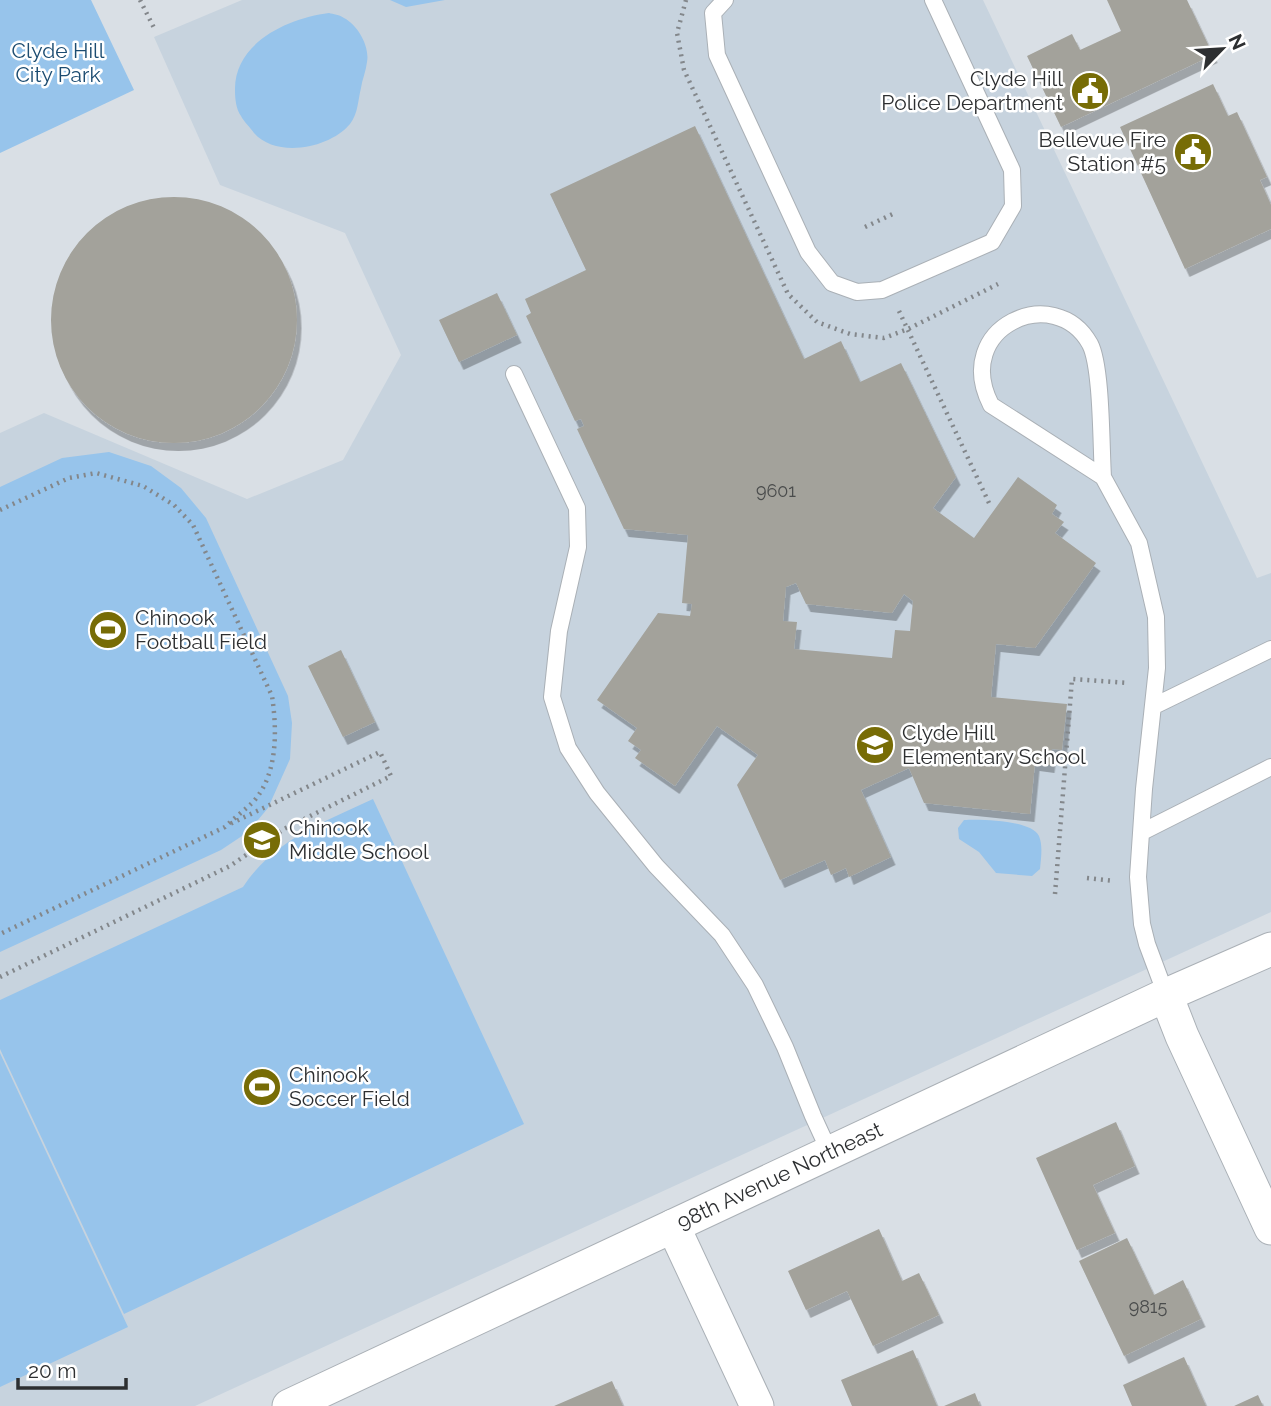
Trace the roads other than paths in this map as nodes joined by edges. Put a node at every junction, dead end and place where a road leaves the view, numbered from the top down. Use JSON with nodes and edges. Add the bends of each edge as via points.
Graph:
{"nodes":[{"id":1,"x":725,"y":0,"type":"edge"},
{"id":2,"x":933,"y":0,"type":"edge"},
{"id":3,"x":514,"y":374,"type":"dead end"},
{"id":4,"x":1103,"y":477,"type":"junction"},
{"id":5,"x":1271,"y":649,"type":"edge"},
{"id":6,"x":1154,"y":705,"type":"junction"},
{"id":7,"x":1271,"y":767,"type":"edge"},
{"id":8,"x":1142,"y":832,"type":"junction"},
{"id":9,"x":1271,"y":949,"type":"edge"},
{"id":10,"x":1166,"y":995,"type":"junction"},
{"id":11,"x":830,"y":1153,"type":"junction"},
{"id":12,"x":673,"y":1226,"type":"junction"},
{"id":13,"x":1271,"y":1228,"type":"edge"},
{"id":14,"x":289,"y":1406,"type":"edge"},
{"id":15,"x":758,"y":1406,"type":"edge"}],
"edges":[{"from":1,"to":2,"type":"lane","via":[[713,13],[717,55],[808,252],[832,283],[857,292],[882,290],[992,242],[1013,206],[1012,170]]},
{"from":3,"to":11,"type":"lane","via":[[577,508],[578,547],[559,631],[552,697],[568,748],[597,793],[656,866],[722,936],[755,985]]},
{"from":4,"to":4,"type":"lane","via":[[991,405],[984,391],[982,358],[989,343],[1012,321],[1029,315],[1064,320],[1090,345],[1096,367]]},
{"from":4,"to":6,"type":"lane","via":[[1139,543],[1156,617]]},
{"from":5,"to":6,"type":"lane"},
{"from":6,"to":8,"type":"lane"},
{"from":7,"to":8,"type":"lane"},
{"from":8,"to":10,"type":"lane","via":[[1138,877],[1142,924]]},
{"from":9,"to":10,"type":"street","name":"98th Avenue Northeast"},
{"from":10,"to":11,"type":"street","name":"98th Avenue Northeast"},
{"from":10,"to":13,"type":"street"},
{"from":11,"to":12,"type":"street","name":"98th Avenue Northeast"},
{"from":12,"to":14,"type":"street","name":"98th Avenue Northeast"},
{"from":12,"to":15,"type":"street"}]}
